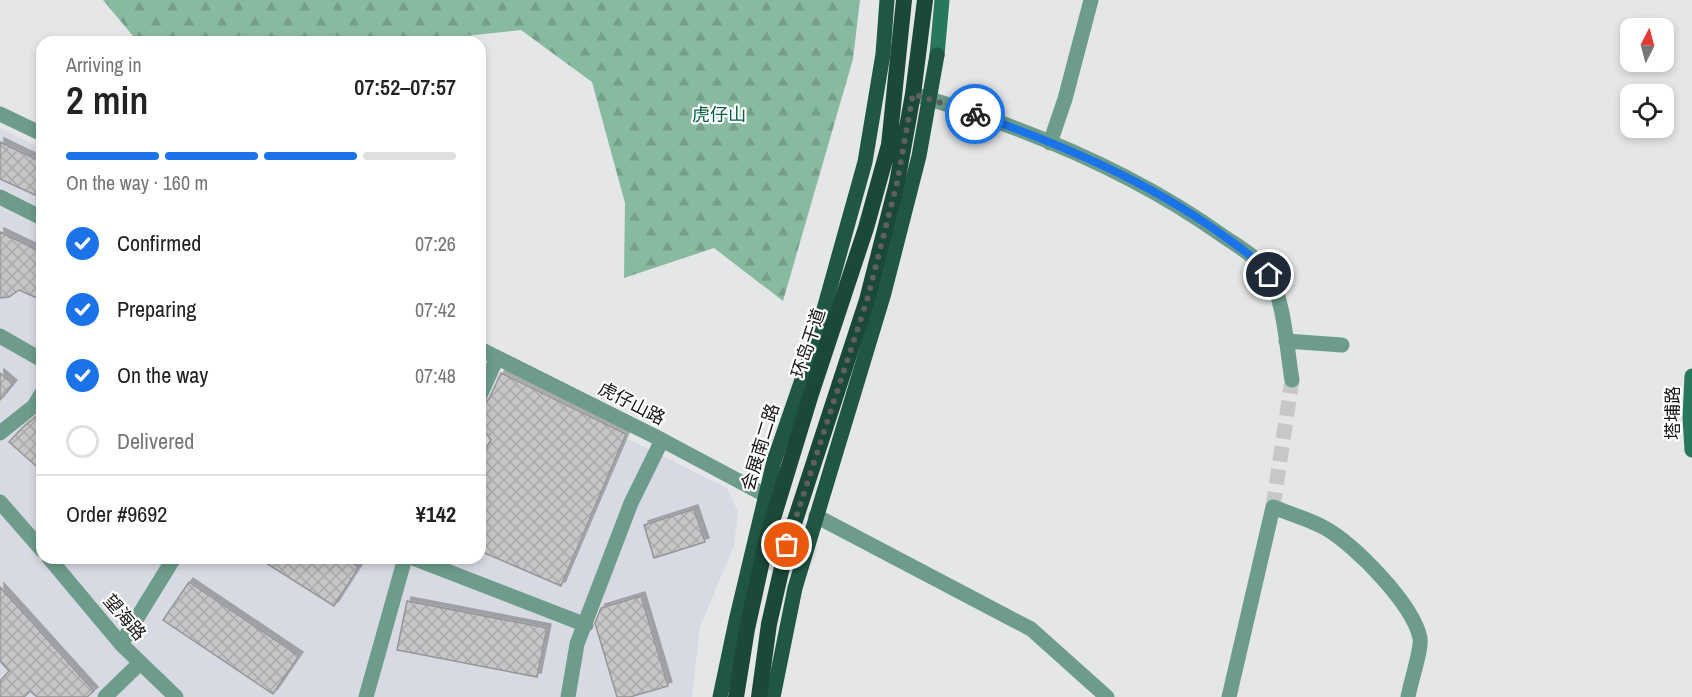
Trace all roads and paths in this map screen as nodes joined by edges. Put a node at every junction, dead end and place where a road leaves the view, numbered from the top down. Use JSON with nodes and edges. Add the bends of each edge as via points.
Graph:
{"nodes":[{"id":1,"x":887,"y":0,"type":"edge"},
{"id":2,"x":904,"y":0,"type":"edge"},
{"id":3,"x":925,"y":0,"type":"edge"},
{"id":4,"x":942,"y":0,"type":"edge"},
{"id":5,"x":1091,"y":0,"type":"edge"},
{"id":6,"x":921,"y":96,"type":"junction"},
{"id":7,"x":0,"y":114,"type":"edge"},
{"id":8,"x":36,"y":131,"type":"edge"},
{"id":9,"x":1050,"y":143,"type":"junction"},
{"id":10,"x":0,"y":197,"type":"edge"},
{"id":11,"x":36,"y":215,"type":"edge"},
{"id":12,"x":0,"y":336,"type":"edge"},
{"id":13,"x":1286,"y":340,"type":"junction"},
{"id":14,"x":1342,"y":345,"type":"dead end"},
{"id":15,"x":486,"y":352,"type":"edge"},
{"id":16,"x":36,"y":357,"type":"edge"},
{"id":17,"x":498,"y":358,"type":"junction"},
{"id":18,"x":1692,"y":376,"type":"edge"},
{"id":19,"x":1292,"y":380,"type":"tunnel mouth"},
{"id":20,"x":486,"y":383,"type":"edge"},
{"id":21,"x":36,"y":403,"type":"edge"},
{"id":22,"x":0,"y":433,"type":"edge"},
{"id":23,"x":662,"y":440,"type":"junction"},
{"id":24,"x":1692,"y":450,"type":"edge"},
{"id":25,"x":765,"y":495,"type":"junction"},
{"id":26,"x":0,"y":502,"type":"edge"},
{"id":27,"x":816,"y":516,"type":"junction"},
{"id":28,"x":36,"y":543,"type":"edge"},
{"id":29,"x":54,"y":564,"type":"edge"},
{"id":30,"x":170,"y":564,"type":"edge"},
{"id":31,"x":403,"y":564,"type":"edge"},
{"id":32,"x":428,"y":564,"type":"edge"},
{"id":33,"x":586,"y":625,"type":"junction"},
{"id":34,"x":121,"y":644,"type":"junction"},
{"id":35,"x":141,"y":663,"type":"junction"},
{"id":36,"x":110,"y":695,"type":"edge"},
{"id":37,"x":173,"y":696,"type":"edge"},
{"id":38,"x":366,"y":697,"type":"edge"},
{"id":39,"x":568,"y":697,"type":"edge"},
{"id":40,"x":720,"y":697,"type":"edge"},
{"id":41,"x":736,"y":697,"type":"edge"},
{"id":42,"x":759,"y":697,"type":"edge"},
{"id":43,"x":773,"y":697,"type":"edge"},
{"id":44,"x":1107,"y":697,"type":"edge"},
{"id":45,"x":1229,"y":697,"type":"edge"},
{"id":46,"x":1407,"y":697,"type":"edge"}],
"edges":[{"from":1,"to":25,"type":"main road","name":"会展南二路","via":[[883,54],[865,162],[814,345]]},
{"from":2,"to":41,"type":"highway","name":"环岛干道","via":[[889,145],[767,538]]},
{"from":3,"to":6,"type":"highway"},
{"from":4,"to":6,"type":"main road","via":[[937,55]]},
{"from":5,"to":9,"type":"street"},
{"from":6,"to":9,"type":"street"},
{"from":6,"to":27,"type":"main road","via":[[919,156],[884,293]]},
{"from":6,"to":42,"type":"highway","via":[[867,300],[787,545],[769,624]]},
{"from":7,"to":8,"type":"street"},
{"from":9,"to":13,"type":"street","via":[[1143,185],[1194,215],[1259,262],[1276,292]]},
{"from":10,"to":11,"type":"street"},
{"from":12,"to":16,"type":"street"},
{"from":13,"to":14,"type":"street"},
{"from":13,"to":19,"type":"street"},
{"from":15,"to":17,"type":"street","name":"虎仔山路"},
{"from":17,"to":20,"type":"street"},
{"from":17,"to":23,"type":"street","name":"虎仔山路"},
{"from":18,"to":24,"type":"main road","name":"塔埔路"},
{"from":21,"to":22,"type":"street"},
{"from":23,"to":25,"type":"street","name":"虎仔山路"},
{"from":23,"to":33,"type":"street","via":[[631,502]]},
{"from":25,"to":40,"type":"main road","name":"会展南二路"},
{"from":26,"to":28,"type":"street"},
{"from":27,"to":43,"type":"main road","via":[[795,588]]},
{"from":27,"to":44,"type":"street","via":[[1031,628]]},
{"from":29,"to":34,"type":"street","name":"望海路"},
{"from":30,"to":34,"type":"street"},
{"from":31,"to":38,"type":"street"},
{"from":32,"to":33,"type":"street"},
{"from":33,"to":39,"type":"street","via":[[578,644]]},
{"from":34,"to":35,"type":"street","name":"望海路"},
{"from":35,"to":36,"type":"street"},
{"from":35,"to":37,"type":"street","name":"望海路"},
{"from":45,"to":46,"type":"street","via":[[1273,507],[1324,528],[1359,553],[1406,609],[1421,641]]}]}
